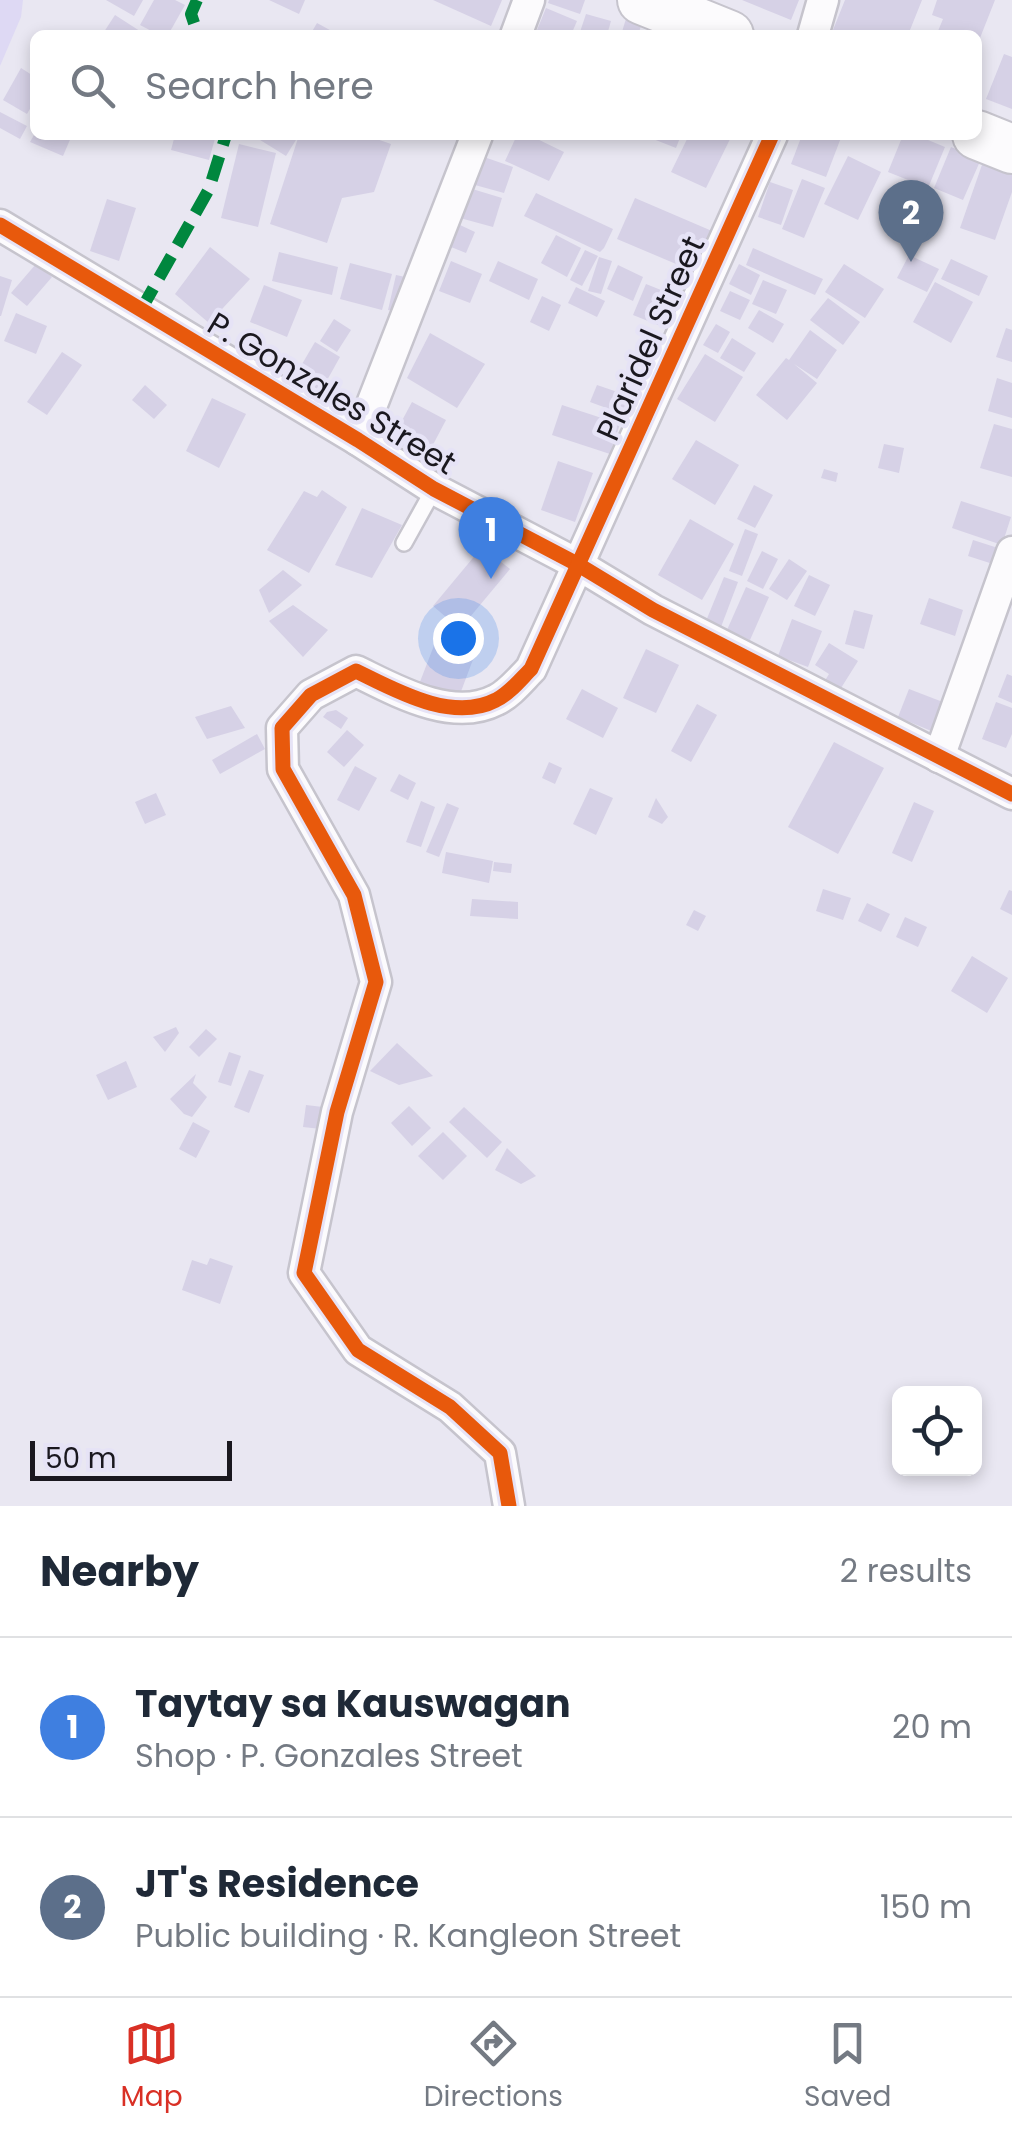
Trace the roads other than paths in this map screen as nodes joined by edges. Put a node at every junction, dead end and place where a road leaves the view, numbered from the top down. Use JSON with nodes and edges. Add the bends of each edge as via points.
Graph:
{"nodes":[{"id":1,"x":530,"y":0,"type":"edge"},
{"id":2,"x":642,"y":0,"type":"edge"},
{"id":3,"x":823,"y":0,"type":"edge"},
{"id":4,"x":518,"y":30,"type":"edge"},
{"id":5,"x":717,"y":30,"type":"edge"},
{"id":6,"x":814,"y":30,"type":"edge"},
{"id":7,"x":982,"y":137,"type":"edge"},
{"id":8,"x":475,"y":140,"type":"edge"},
{"id":9,"x":770,"y":140,"type":"edge"},
{"id":10,"x":1012,"y":149,"type":"edge"},
{"id":11,"x":0,"y":225,"type":"edge"},
{"id":12,"x":358,"y":440,"type":"junction"},
{"id":13,"x":434,"y":489,"type":"junction"},
{"id":14,"x":404,"y":543,"type":"dead end"},
{"id":15,"x":1012,"y":552,"type":"edge"},
{"id":16,"x":578,"y":564,"type":"junction"},
{"id":17,"x":940,"y":757,"type":"junction"},
{"id":18,"x":1012,"y":794,"type":"edge"},
{"id":19,"x":508,"y":1506,"type":"edge"}],
"edges":[{"from":1,"to":4,"type":"street"},
{"from":2,"to":5,"type":"main road"},
{"from":3,"to":6,"type":"street"},
{"from":7,"to":10,"type":"main road"},
{"from":8,"to":12,"type":"street"},
{"from":9,"to":16,"type":"street","name":"Plaridel Street"},
{"from":11,"to":12,"type":"street","name":"P. Gonzales Street"},
{"from":12,"to":13,"type":"street","name":"P. Gonzales Street"},
{"from":13,"to":14,"type":"lane"},
{"from":13,"to":16,"type":"street","name":"P. Gonzales Street"},
{"from":15,"to":17,"type":"street"},
{"from":16,"to":17,"type":"street","name":"P. Gonzales Street"},
{"from":16,"to":19,"type":"street","name":"Plaridel Street","via":[[531,670],[496,700],[458,709],[400,693],[356,670],[310,695],[282,728],[283,768],[354,895],[376,982],[337,1112],[304,1272],[358,1350],[450,1407],[500,1453]]},
{"from":17,"to":18,"type":"street","name":"P. Gonzales Street"}]}
